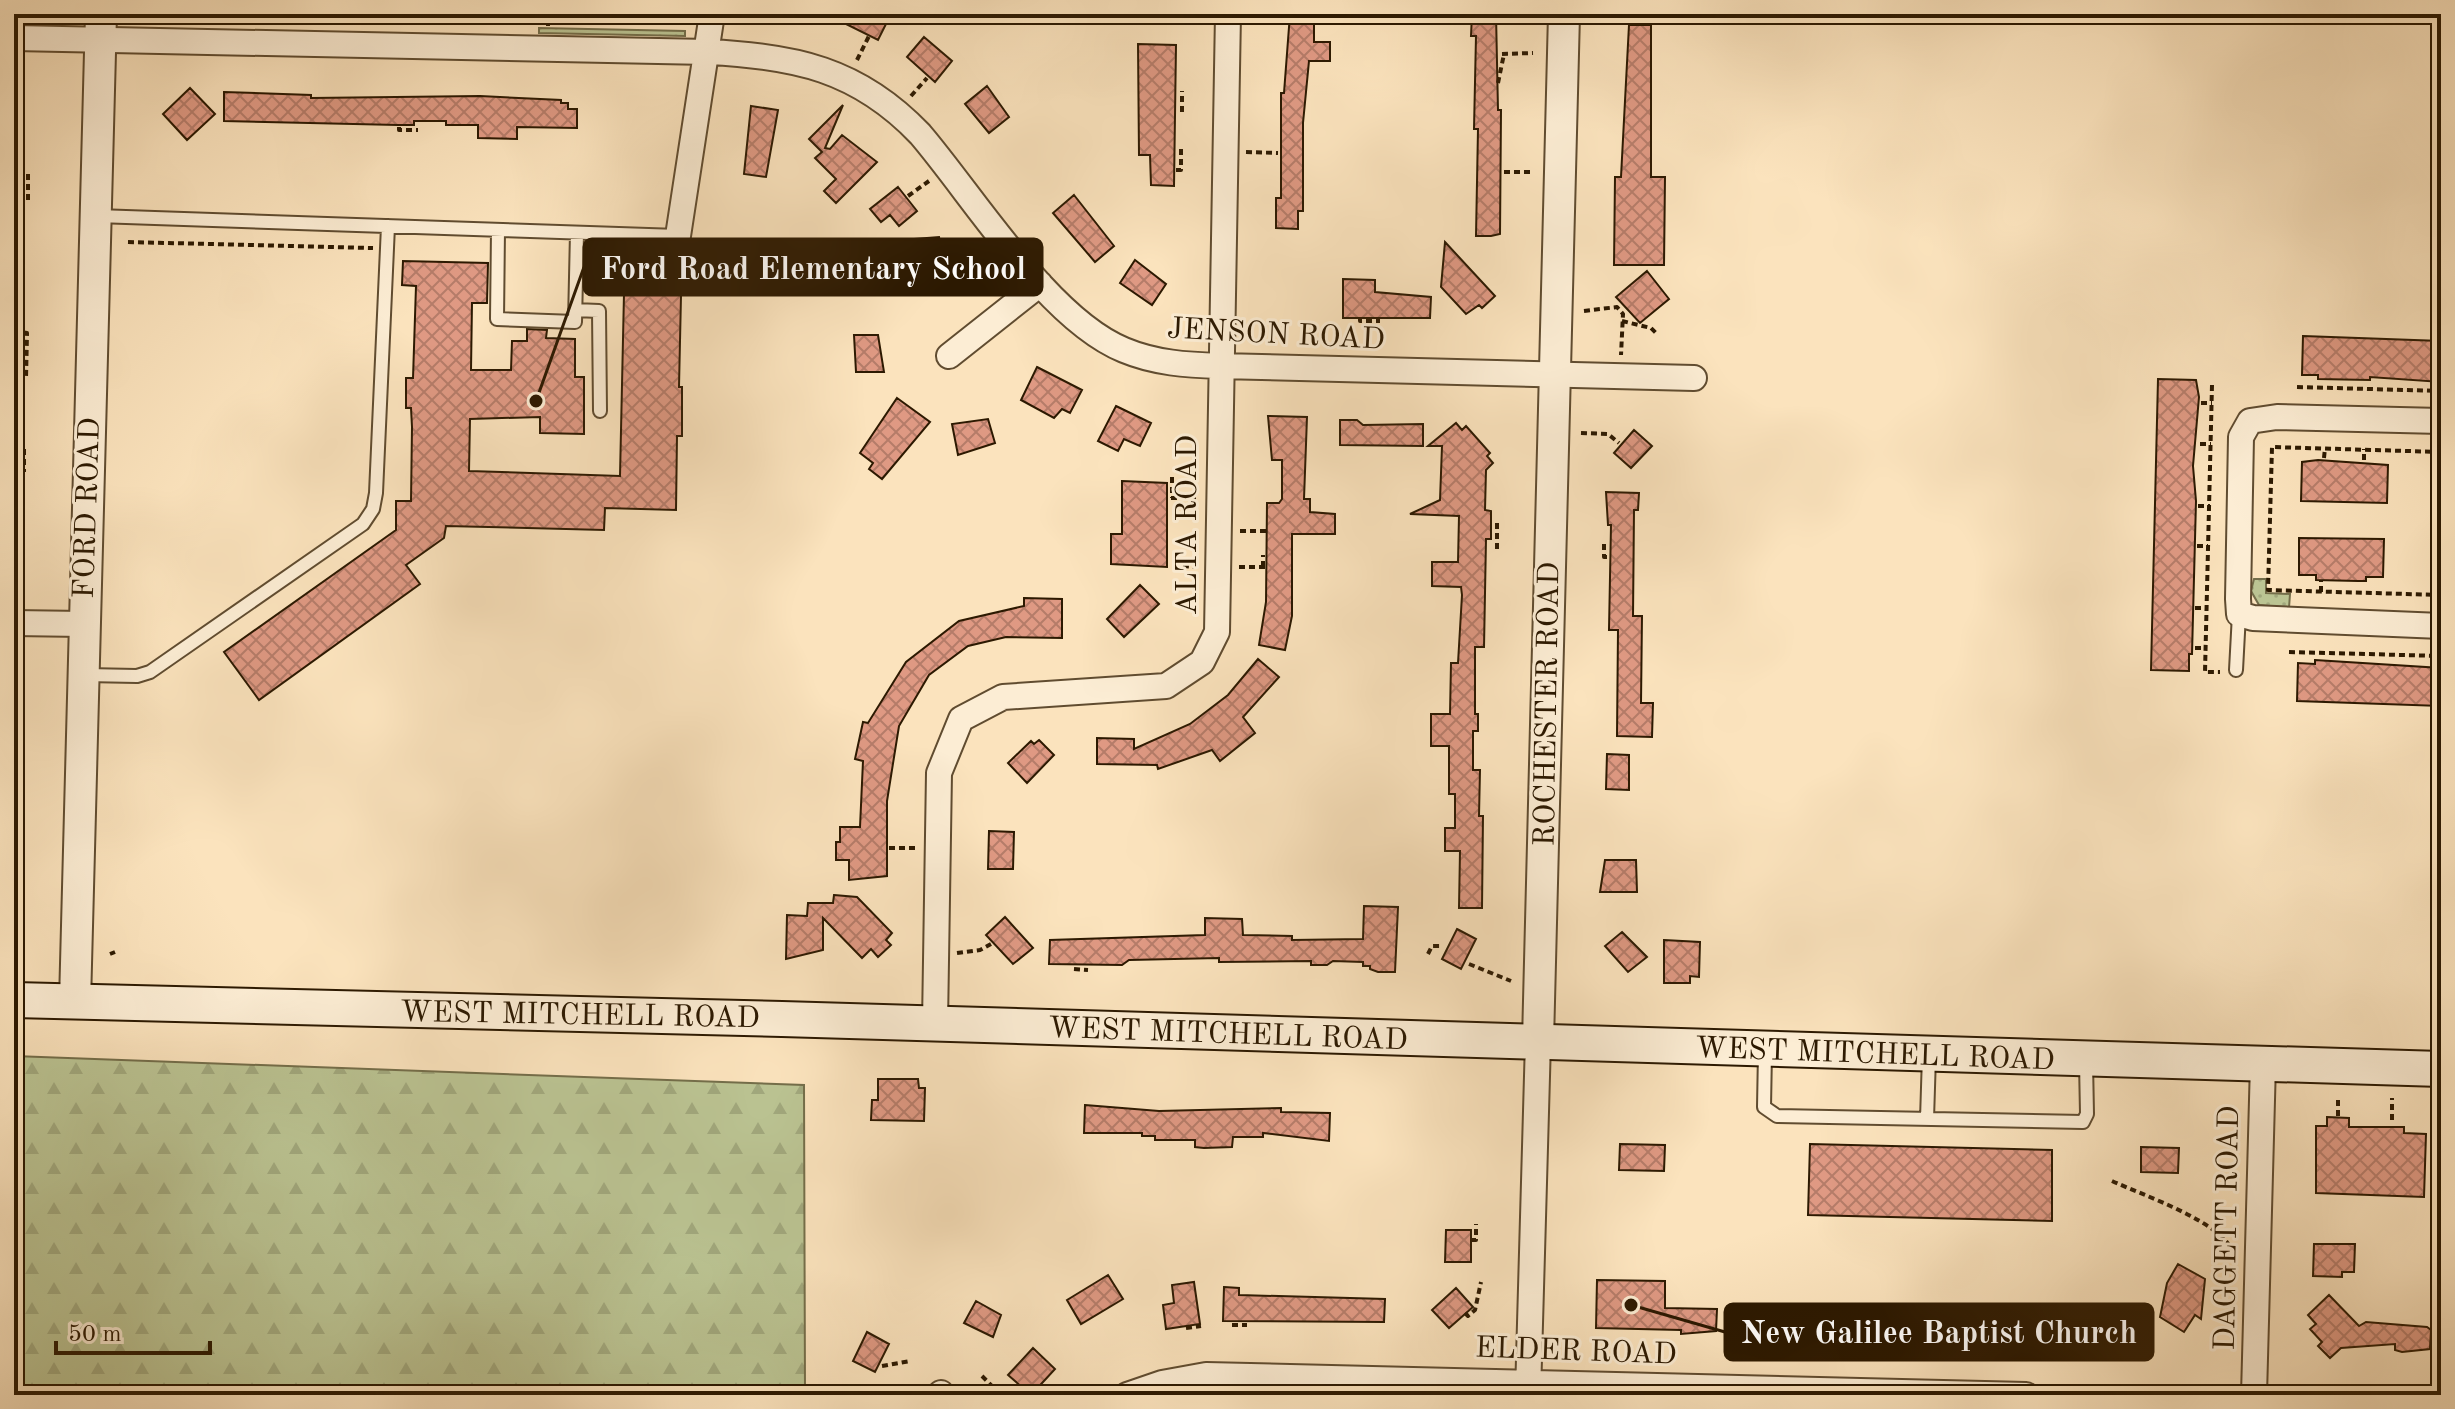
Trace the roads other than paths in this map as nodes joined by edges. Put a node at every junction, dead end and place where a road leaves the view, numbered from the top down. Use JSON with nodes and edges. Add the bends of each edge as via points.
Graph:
{"nodes":[{"id":1,"x":712,"y":14,"type":"edge"},
{"id":2,"x":1228,"y":14,"type":"edge"},
{"id":3,"x":1564,"y":14,"type":"edge"},
{"id":4,"x":100,"y":26,"type":"edge"},
{"id":5,"x":14,"y":38,"type":"edge"},
{"id":6,"x":708,"y":52,"type":"junction"},
{"id":7,"x":94,"y":216,"type":"junction"},
{"id":8,"x":388,"y":226,"type":"junction"},
{"id":9,"x":498,"y":230,"type":"junction"},
{"id":10,"x":577,"y":233,"type":"junction"},
{"id":11,"x":678,"y":236,"type":"joint"},
{"id":12,"x":1040,"y":284,"type":"junction"},
{"id":13,"x":575,"y":310,"type":"junction"},
{"id":14,"x":949,"y":356,"type":"dead end"},
{"id":15,"x":1220,"y":366,"type":"junction"},
{"id":16,"x":1555,"y":376,"type":"junction"},
{"id":17,"x":1694,"y":378,"type":"dead end"},
{"id":18,"x":600,"y":411,"type":"dead end"},
{"id":19,"x":2441,"y":421,"type":"edge"},
{"id":20,"x":2239,"y":614,"type":"junction"},
{"id":21,"x":14,"y":623,"type":"edge"},
{"id":22,"x":83,"y":624,"type":"junction"},
{"id":23,"x":2441,"y":626,"type":"edge"},
{"id":24,"x":2236,"y":670,"type":"dead end"},
{"id":25,"x":81,"y":675,"type":"junction"},
{"id":26,"x":14,"y":1000,"type":"edge"},
{"id":27,"x":75,"y":1002,"type":"junction"},
{"id":28,"x":935,"y":1023,"type":"junction"},
{"id":29,"x":1538,"y":1041,"type":"junction"},
{"id":30,"x":1765,"y":1049,"type":"junction"},
{"id":31,"x":1929,"y":1056,"type":"junction"},
{"id":32,"x":2086,"y":1060,"type":"junction"},
{"id":33,"x":2263,"y":1063,"type":"junction"},
{"id":34,"x":2441,"y":1069,"type":"edge"},
{"id":35,"x":1927,"y":1119,"type":"junction"},
{"id":36,"x":1528,"y":1388,"type":"edge"},
{"id":37,"x":1127,"y":1395,"type":"edge"},
{"id":38,"x":2026,"y":1395,"type":"edge"},
{"id":39,"x":2254,"y":1395,"type":"edge"}],
"edges":[{"from":1,"to":6,"type":"street"},
{"from":2,"to":15,"type":"street","name":"ALTA ROAD"},
{"from":3,"to":16,"type":"street","name":"ROCHESTER ROAD"},
{"from":4,"to":5,"type":"street","name":"JENSON ROAD"},
{"from":4,"to":6,"type":"street","name":"JENSON ROAD"},
{"from":4,"to":7,"type":"street","name":"FORD ROAD"},
{"from":6,"to":11,"type":"street"},
{"from":6,"to":12,"type":"street","name":"JENSON ROAD","via":[[791,59],[839,75],[871,93],[920,134]]},
{"from":7,"to":8,"type":"lane"},
{"from":7,"to":22,"type":"street","name":"FORD ROAD"},
{"from":8,"to":9,"type":"lane"},
{"from":8,"to":25,"type":"lane","via":[[376,493],[363,524],[150,672]]},
{"from":9,"to":10,"type":"lane"},
{"from":9,"to":13,"type":"lane","via":[[497,319],[575,322]]},
{"from":10,"to":11,"type":"lane"},
{"from":10,"to":13,"type":"lane"},
{"from":12,"to":14,"type":"street"},
{"from":12,"to":15,"type":"street","name":"JENSON ROAD","via":[[1085,328],[1121,349],[1160,361]]},
{"from":13,"to":18,"type":"lane","via":[[599,311]]},
{"from":15,"to":16,"type":"street","name":"JENSON ROAD"},
{"from":15,"to":28,"type":"street","name":"ALTA ROAD","via":[[1217,632],[1202,662],[1166,686],[1003,697],[961,719],[939,773]]},
{"from":16,"to":17,"type":"street","name":"JENSON ROAD"},
{"from":16,"to":29,"type":"street","name":"ROCHESTER ROAD"},
{"from":19,"to":20,"type":"street","via":[[2250,421],[2241,437]]},
{"from":20,"to":23,"type":"street","via":[[2274,621]]},
{"from":20,"to":24,"type":"lane"},
{"from":21,"to":22,"type":"street"},
{"from":22,"to":25,"type":"street","name":"FORD ROAD"},
{"from":25,"to":27,"type":"street","name":"FORD ROAD"},
{"from":26,"to":27,"type":"main road","name":"WEST MITCHELL ROAD"},
{"from":27,"to":28,"type":"main road","name":"WEST MITCHELL ROAD"},
{"from":28,"to":29,"type":"main road","name":"WEST MITCHELL ROAD"},
{"from":29,"to":30,"type":"main road","name":"WEST MITCHELL ROAD"},
{"from":29,"to":36,"type":"street","name":"ROCHESTER ROAD"},
{"from":30,"to":31,"type":"main road","name":"WEST MITCHELL ROAD"},
{"from":30,"to":35,"type":"lane","via":[[1764,1107],[1769,1113]]},
{"from":31,"to":32,"type":"main road","name":"WEST MITCHELL ROAD"},
{"from":31,"to":35,"type":"lane"},
{"from":32,"to":33,"type":"main road","name":"WEST MITCHELL ROAD"},
{"from":32,"to":35,"type":"lane","via":[[2083,1122]]},
{"from":33,"to":34,"type":"main road","name":"WEST MITCHELL ROAD"},
{"from":33,"to":39,"type":"street","name":"DAGGETT ROAD"},
{"from":36,"to":37,"type":"street","name":"ELDER ROAD","via":[[1206,1375]]},
{"from":36,"to":38,"type":"street","name":"ELDER ROAD"}]}
